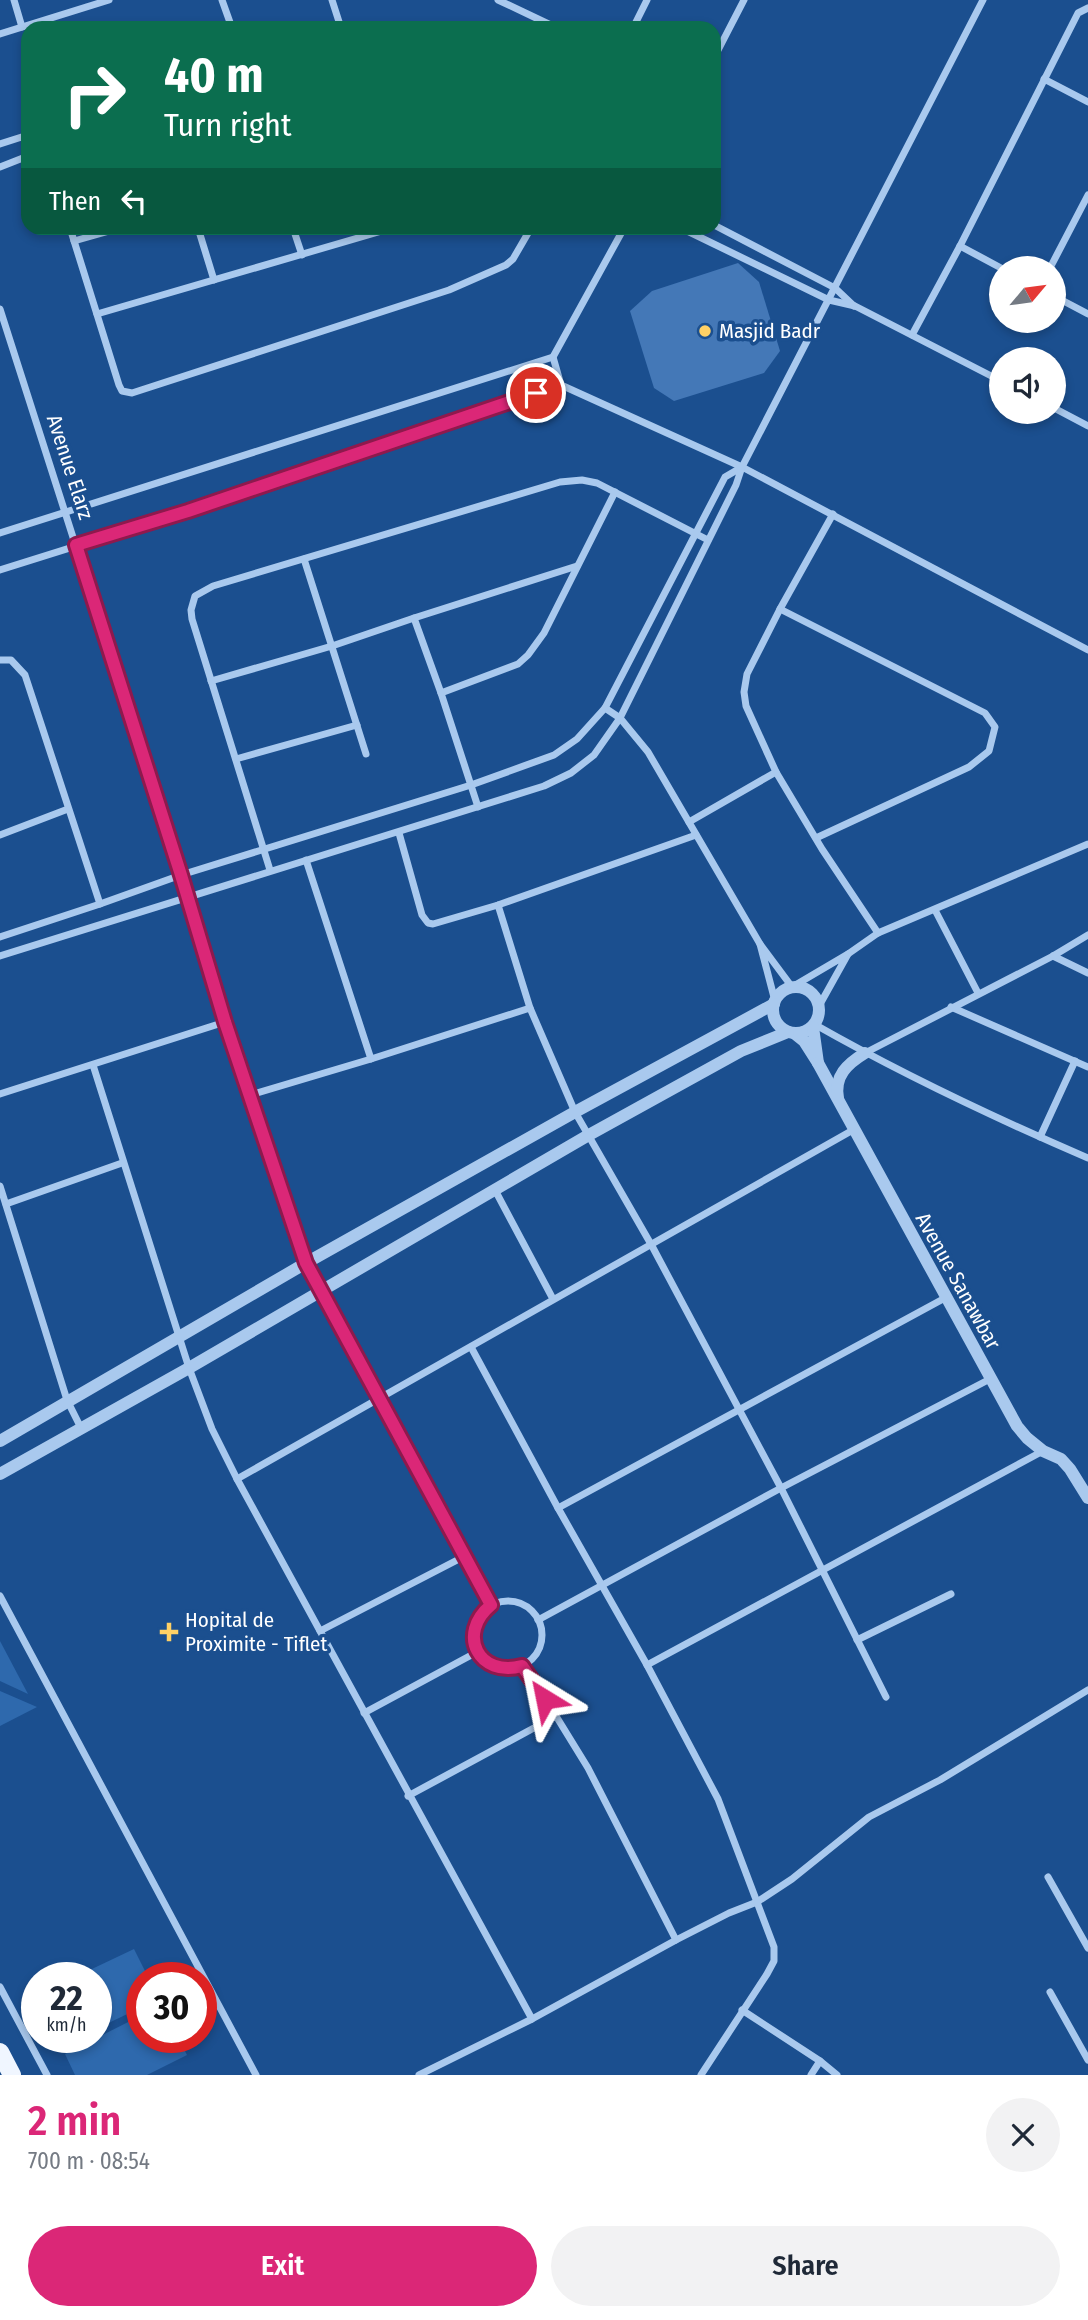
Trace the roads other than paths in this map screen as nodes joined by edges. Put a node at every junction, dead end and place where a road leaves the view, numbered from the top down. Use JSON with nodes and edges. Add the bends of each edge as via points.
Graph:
{"nodes":[{"id":1,"x":13,"y":0,"type":"edge"},
{"id":2,"x":109,"y":0,"type":"edge"},
{"id":3,"x":222,"y":0,"type":"edge"},
{"id":4,"x":332,"y":0,"type":"edge"},
{"id":5,"x":498,"y":0,"type":"edge"},
{"id":6,"x":647,"y":0,"type":"edge"},
{"id":7,"x":744,"y":0,"type":"edge"},
{"id":8,"x":983,"y":0,"type":"edge"},
{"id":9,"x":1088,"y":8,"type":"edge"},
{"id":10,"x":41,"y":21,"type":"edge"},
{"id":11,"x":230,"y":21,"type":"edge"},
{"id":12,"x":339,"y":21,"type":"edge"},
{"id":13,"x":542,"y":21,"type":"edge"},
{"id":14,"x":636,"y":21,"type":"edge"},
{"id":15,"x":21,"y":24,"type":"edge"},
{"id":16,"x":21,"y":27,"type":"edge"},
{"id":17,"x":0,"y":34,"type":"edge"},
{"id":18,"x":721,"y":44,"type":"edge"},
{"id":19,"x":1044,"y":79,"type":"junction"},
{"id":20,"x":1088,"y":102,"type":"edge"},
{"id":21,"x":21,"y":137,"type":"edge"},
{"id":22,"x":0,"y":144,"type":"edge"},
{"id":23,"x":21,"y":159,"type":"edge"},
{"id":24,"x":0,"y":167,"type":"edge"},
{"id":25,"x":1088,"y":195,"type":"edge"},
{"id":26,"x":721,"y":229,"type":"edge"},
{"id":27,"x":72,"y":235,"type":"edge"},
{"id":28,"x":95,"y":235,"type":"edge"},
{"id":29,"x":200,"y":235,"type":"edge"},
{"id":30,"x":295,"y":235,"type":"edge"},
{"id":31,"x":369,"y":235,"type":"edge"},
{"id":32,"x":526,"y":235,"type":"edge"},
{"id":33,"x":620,"y":235,"type":"edge"},
{"id":34,"x":695,"y":235,"type":"edge"},
{"id":35,"x":74,"y":241,"type":"junction"},
{"id":36,"x":960,"y":246,"type":"junction"},
{"id":37,"x":302,"y":255,"type":"junction"},
{"id":38,"x":1056,"y":256,"type":"edge"},
{"id":39,"x":989,"y":262,"type":"edge"},
{"id":40,"x":214,"y":280,"type":"junction"},
{"id":41,"x":835,"y":288,"type":"junction"},
{"id":42,"x":828,"y":300,"type":"junction"},
{"id":43,"x":1066,"y":302,"type":"edge"},
{"id":44,"x":855,"y":306,"type":"junction"},
{"id":45,"x":0,"y":309,"type":"edge"},
{"id":46,"x":97,"y":314,"type":"junction"},
{"id":47,"x":1088,"y":314,"type":"edge"},
{"id":48,"x":912,"y":335,"type":"junction"},
{"id":49,"x":553,"y":357,"type":"junction"},
{"id":50,"x":989,"y":375,"type":"edge"},
{"id":51,"x":561,"y":385,"type":"junction"},
{"id":52,"x":1066,"y":414,"type":"edge"},
{"id":53,"x":1088,"y":426,"type":"edge"},
{"id":54,"x":742,"y":467,"type":"junction"},
{"id":55,"x":615,"y":492,"type":"junction"},
{"id":56,"x":66,"y":512,"type":"junction"},
{"id":57,"x":833,"y":514,"type":"junction"},
{"id":58,"x":0,"y":533,"type":"edge"},
{"id":59,"x":695,"y":535,"type":"junction"},
{"id":60,"x":708,"y":540,"type":"junction"},
{"id":61,"x":76,"y":545,"type":"junction"},
{"id":62,"x":304,"y":559,"type":"junction"},
{"id":63,"x":578,"y":566,"type":"junction"},
{"id":64,"x":0,"y":570,"type":"edge"},
{"id":65,"x":779,"y":609,"type":"junction"},
{"id":66,"x":414,"y":618,"type":"junction"},
{"id":67,"x":331,"y":646,"type":"junction"},
{"id":68,"x":1088,"y":650,"type":"edge"},
{"id":69,"x":0,"y":660,"type":"edge"},
{"id":70,"x":211,"y":681,"type":"junction"},
{"id":71,"x":441,"y":692,"type":"junction"},
{"id":72,"x":605,"y":708,"type":"junction"},
{"id":73,"x":620,"y":718,"type":"junction"},
{"id":74,"x":357,"y":725,"type":"junction"},
{"id":75,"x":366,"y":754,"type":"dead end"},
{"id":76,"x":236,"y":759,"type":"junction"},
{"id":77,"x":776,"y":772,"type":"junction"},
{"id":78,"x":471,"y":786,"type":"junction"},
{"id":79,"x":478,"y":807,"type":"junction"},
{"id":80,"x":68,"y":809,"type":"junction"},
{"id":81,"x":689,"y":822,"type":"junction"},
{"id":82,"x":398,"y":833,"type":"junction"},
{"id":83,"x":0,"y":835,"type":"edge"},
{"id":84,"x":696,"y":835,"type":"junction"},
{"id":85,"x":816,"y":838,"type":"junction"},
{"id":86,"x":1088,"y":844,"type":"edge"},
{"id":87,"x":264,"y":849,"type":"junction"},
{"id":88,"x":306,"y":860,"type":"junction"},
{"id":89,"x":270,"y":870,"type":"junction"},
{"id":90,"x":181,"y":875,"type":"junction"},
{"id":91,"x":187,"y":898,"type":"junction"},
{"id":92,"x":100,"y":904,"type":"junction"},
{"id":93,"x":498,"y":905,"type":"junction"},
{"id":94,"x":934,"y":910,"type":"junction"},
{"id":95,"x":878,"y":933,"type":"junction"},
{"id":96,"x":1088,"y":935,"type":"edge"},
{"id":97,"x":0,"y":937,"type":"edge"},
{"id":98,"x":760,"y":944,"type":"junction"},
{"id":99,"x":848,"y":954,"type":"junction"},
{"id":100,"x":0,"y":955,"type":"edge"},
{"id":101,"x":1053,"y":956,"type":"junction"},
{"id":102,"x":1088,"y":973,"type":"edge"},
{"id":103,"x":792,"y":987,"type":"junction"},
{"id":104,"x":978,"y":993,"type":"junction"},
{"id":105,"x":774,"y":1002,"type":"junction"},
{"id":106,"x":819,"y":1006,"type":"junction"},
{"id":107,"x":951,"y":1007,"type":"junction"},
{"id":108,"x":530,"y":1008,"type":"junction"},
{"id":109,"x":225,"y":1022,"type":"junction"},
{"id":110,"x":813,"y":1026,"type":"junction"},
{"id":111,"x":791,"y":1033,"type":"junction"},
{"id":112,"x":864,"y":1053,"type":"junction"},
{"id":113,"x":371,"y":1059,"type":"junction"},
{"id":114,"x":1075,"y":1061,"type":"junction"},
{"id":115,"x":818,"y":1063,"type":"junction"},
{"id":116,"x":93,"y":1065,"type":"junction"},
{"id":117,"x":1088,"y":1067,"type":"edge"},
{"id":118,"x":0,"y":1094,"type":"edge"},
{"id":119,"x":250,"y":1096,"type":"junction"},
{"id":120,"x":838,"y":1102,"type":"junction"},
{"id":121,"x":575,"y":1112,"type":"junction"},
{"id":122,"x":853,"y":1130,"type":"junction"},
{"id":123,"x":587,"y":1136,"type":"junction"},
{"id":124,"x":1040,"y":1137,"type":"junction"},
{"id":125,"x":1088,"y":1158,"type":"edge"},
{"id":126,"x":122,"y":1163,"type":"junction"},
{"id":127,"x":0,"y":1186,"type":"edge"},
{"id":128,"x":495,"y":1190,"type":"junction"},
{"id":129,"x":6,"y":1204,"type":"junction"},
{"id":130,"x":652,"y":1246,"type":"junction"},
{"id":131,"x":306,"y":1263,"type":"junction"},
{"id":132,"x":320,"y":1290,"type":"junction"},
{"id":133,"x":946,"y":1298,"type":"junction"},
{"id":134,"x":553,"y":1299,"type":"junction"},
{"id":135,"x":180,"y":1337,"type":"junction"},
{"id":136,"x":471,"y":1347,"type":"junction"},
{"id":137,"x":189,"y":1368,"type":"junction"},
{"id":138,"x":990,"y":1380,"type":"junction"},
{"id":139,"x":381,"y":1399,"type":"junction"},
{"id":140,"x":67,"y":1400,"type":"junction"},
{"id":141,"x":738,"y":1410,"type":"junction"},
{"id":142,"x":80,"y":1428,"type":"junction"},
{"id":143,"x":0,"y":1441,"type":"edge"},
{"id":144,"x":1043,"y":1451,"type":"junction"},
{"id":145,"x":0,"y":1474,"type":"edge"},
{"id":146,"x":237,"y":1479,"type":"junction"},
{"id":147,"x":781,"y":1488,"type":"junction"},
{"id":148,"x":1088,"y":1498,"type":"edge"},
{"id":149,"x":558,"y":1508,"type":"junction"},
{"id":150,"x":465,"y":1556,"type":"junction"},
{"id":151,"x":823,"y":1570,"type":"junction"},
{"id":152,"x":602,"y":1585,"type":"junction"},
{"id":153,"x":950,"y":1594,"type":"dead end"},
{"id":154,"x":0,"y":1596,"type":"edge"},
{"id":155,"x":491,"y":1605,"type":"junction"},
{"id":156,"x":538,"y":1620,"type":"junction"},
{"id":157,"x":320,"y":1631,"type":"junction"},
{"id":158,"x":858,"y":1640,"type":"junction"},
{"id":159,"x":477,"y":1652,"type":"junction"},
{"id":160,"x":647,"y":1665,"type":"junction"},
{"id":161,"x":522,"y":1666,"type":"junction"},
{"id":162,"x":1088,"y":1690,"type":"edge"},
{"id":163,"x":886,"y":1697,"type":"dead end"},
{"id":164,"x":364,"y":1713,"type":"junction"},
{"id":165,"x":556,"y":1716,"type":"junction"},
{"id":166,"x":408,"y":1796,"type":"junction"},
{"id":167,"x":1048,"y":1877,"type":"dead end"},
{"id":168,"x":757,"y":1902,"type":"junction"},
{"id":169,"x":676,"y":1940,"type":"junction"},
{"id":170,"x":1088,"y":1948,"type":"edge"},
{"id":171,"x":0,"y":1987,"type":"edge"},
{"id":172,"x":1050,"y":1992,"type":"dead end"},
{"id":173,"x":742,"y":2010,"type":"junction"},
{"id":174,"x":532,"y":2019,"type":"junction"},
{"id":175,"x":0,"y":2052,"type":"edge"},
{"id":176,"x":1088,"y":2060,"type":"edge"},
{"id":177,"x":820,"y":2061,"type":"junction"},
{"id":178,"x":12,"y":2075,"type":"edge"},
{"id":179,"x":47,"y":2075,"type":"edge"},
{"id":180,"x":256,"y":2075,"type":"edge"},
{"id":181,"x":419,"y":2075,"type":"edge"},
{"id":182,"x":701,"y":2075,"type":"edge"},
{"id":183,"x":811,"y":2075,"type":"edge"},
{"id":184,"x":837,"y":2075,"type":"edge"}],
"edges":[{"from":1,"to":15,"type":"street"},
{"from":2,"to":10,"type":"street"},
{"from":3,"to":11,"type":"street"},
{"from":4,"to":12,"type":"street"},
{"from":5,"to":13,"type":"street"},
{"from":6,"to":14,"type":"street"},
{"from":7,"to":18,"type":"street"},
{"from":8,"to":41,"type":"street"},
{"from":9,"to":19,"type":"street","via":[[1078,13]]},
{"from":16,"to":17,"type":"street"},
{"from":19,"to":20,"type":"street"},
{"from":19,"to":36,"type":"street"},
{"from":21,"to":22,"type":"street"},
{"from":23,"to":24,"type":"street"},
{"from":25,"to":38,"type":"street"},
{"from":26,"to":41,"type":"street"},
{"from":27,"to":35,"type":"street"},
{"from":28,"to":35,"type":"street"},
{"from":29,"to":40,"type":"street"},
{"from":30,"to":37,"type":"street"},
{"from":31,"to":37,"type":"street"},
{"from":32,"to":46,"type":"street","via":[[513,259],[449,290],[132,393],[122,391],[119,385]]},
{"from":33,"to":49,"type":"street"},
{"from":34,"to":42,"type":"street"},
{"from":35,"to":46,"type":"street"},
{"from":36,"to":39,"type":"street"},
{"from":36,"to":48,"type":"street"},
{"from":37,"to":40,"type":"street"},
{"from":40,"to":46,"type":"street"},
{"from":41,"to":42,"type":"street"},
{"from":41,"to":44,"type":"street"},
{"from":42,"to":44,"type":"street"},
{"from":42,"to":54,"type":"street"},
{"from":43,"to":47,"type":"street"},
{"from":44,"to":48,"type":"street"},
{"from":45,"to":56,"type":"street","name":"Avenue Elarz"},
{"from":48,"to":50,"type":"street"},
{"from":49,"to":51,"type":"street"},
{"from":49,"to":56,"type":"street"},
{"from":51,"to":54,"type":"street"},
{"from":51,"to":61,"type":"street"},
{"from":52,"to":53,"type":"street"},
{"from":54,"to":57,"type":"street"},
{"from":54,"to":59,"type":"street","via":[[725,477]]},
{"from":54,"to":60,"type":"street"},
{"from":55,"to":59,"type":"street"},
{"from":55,"to":62,"type":"street","via":[[582,480],[560,482]]},
{"from":55,"to":63,"type":"street"},
{"from":56,"to":58,"type":"street"},
{"from":56,"to":61,"type":"street","name":"Avenue Elarz"},
{"from":57,"to":65,"type":"street"},
{"from":57,"to":68,"type":"street"},
{"from":59,"to":60,"type":"street"},
{"from":59,"to":72,"type":"street"},
{"from":60,"to":73,"type":"street"},
{"from":61,"to":64,"type":"street"},
{"from":61,"to":90,"type":"street","name":"Avenue Elarz"},
{"from":62,"to":67,"type":"street"},
{"from":62,"to":70,"type":"street","via":[[213,586],[195,596],[192,619]]},
{"from":63,"to":66,"type":"street"},
{"from":63,"to":71,"type":"street","via":[[544,634],[528,655],[517,664]]},
{"from":65,"to":77,"type":"street","via":[[747,674],[744,692]]},
{"from":65,"to":85,"type":"street","via":[[985,713],[995,727],[989,751],[970,767]]},
{"from":66,"to":67,"type":"street"},
{"from":66,"to":71,"type":"street"},
{"from":67,"to":70,"type":"street"},
{"from":67,"to":74,"type":"street"},
{"from":69,"to":80,"type":"street","via":[[11,660],[24,675]]},
{"from":70,"to":76,"type":"street"},
{"from":71,"to":78,"type":"street"},
{"from":72,"to":73,"type":"street"},
{"from":72,"to":78,"type":"street","via":[[578,739],[554,755]]},
{"from":73,"to":79,"type":"street","via":[[594,755],[571,773]]},
{"from":73,"to":81,"type":"street","via":[[648,752]]},
{"from":74,"to":75,"type":"street"},
{"from":74,"to":76,"type":"street"},
{"from":76,"to":87,"type":"street"},
{"from":77,"to":81,"type":"street"},
{"from":77,"to":85,"type":"street"},
{"from":78,"to":79,"type":"street"},
{"from":78,"to":87,"type":"street"},
{"from":79,"to":82,"type":"street"},
{"from":80,"to":83,"type":"street"},
{"from":80,"to":92,"type":"street"},
{"from":81,"to":84,"type":"street"},
{"from":82,"to":88,"type":"street"},
{"from":82,"to":93,"type":"street","via":[[428,923]]},
{"from":84,"to":93,"type":"street"},
{"from":84,"to":98,"type":"street"},
{"from":85,"to":95,"type":"street"},
{"from":86,"to":94,"type":"street"},
{"from":87,"to":89,"type":"street"},
{"from":87,"to":90,"type":"street"},
{"from":88,"to":89,"type":"street"},
{"from":88,"to":113,"type":"street"},
{"from":89,"to":91,"type":"street"},
{"from":90,"to":91,"type":"street","name":"Avenue Elarz"},
{"from":90,"to":92,"type":"street"},
{"from":91,"to":100,"type":"street"},
{"from":91,"to":109,"type":"street","name":"Avenue Elarz"},
{"from":92,"to":97,"type":"street"},
{"from":93,"to":108,"type":"street"},
{"from":94,"to":95,"type":"street"},
{"from":94,"to":104,"type":"street"},
{"from":95,"to":99,"type":"street"},
{"from":96,"to":101,"type":"street"},
{"from":98,"to":103,"type":"street"},
{"from":98,"to":105,"type":"street"},
{"from":99,"to":103,"type":"street"},
{"from":99,"to":106,"type":"street"},
{"from":101,"to":102,"type":"street"},
{"from":101,"to":104,"type":"street"},
{"from":103,"to":105,"type":"street"},
{"from":103,"to":106,"type":"street","via":[[811,992]]},
{"from":104,"to":107,"type":"street"},
{"from":105,"to":111,"type":"street","via":[[777,1023]]},
{"from":105,"to":121,"type":"street"},
{"from":106,"to":110,"type":"street"},
{"from":107,"to":112,"type":"street"},
{"from":107,"to":114,"type":"street"},
{"from":108,"to":113,"type":"street"},
{"from":108,"to":121,"type":"street"},
{"from":109,"to":116,"type":"street"},
{"from":109,"to":119,"type":"street","name":"Avenue Elarz"},
{"from":110,"to":111,"type":"street"},
{"from":110,"to":112,"type":"street"},
{"from":110,"to":115,"type":"street"},
{"from":111,"to":115,"type":"street","via":[[804,1041]]},
{"from":111,"to":123,"type":"street","via":[[741,1051]]},
{"from":112,"to":120,"type":"street","via":[[841,1073],[836,1087]]},
{"from":112,"to":124,"type":"street"},
{"from":113,"to":119,"type":"street"},
{"from":114,"to":117,"type":"street"},
{"from":114,"to":124,"type":"street"},
{"from":115,"to":120,"type":"street","name":"Avenue Sanawbar"},
{"from":116,"to":118,"type":"street"},
{"from":116,"to":126,"type":"street"},
{"from":119,"to":131,"type":"street","name":"Avenue Elarz"},
{"from":120,"to":122,"type":"street","name":"Avenue Sanawbar"},
{"from":121,"to":123,"type":"street"},
{"from":121,"to":131,"type":"street"},
{"from":122,"to":130,"type":"street"},
{"from":122,"to":133,"type":"street","name":"Avenue Sanawbar"},
{"from":123,"to":128,"type":"street"},
{"from":123,"to":130,"type":"street"},
{"from":124,"to":125,"type":"street"},
{"from":126,"to":129,"type":"street"},
{"from":126,"to":135,"type":"street"},
{"from":127,"to":129,"type":"street"},
{"from":128,"to":132,"type":"street"},
{"from":128,"to":134,"type":"street"},
{"from":129,"to":140,"type":"street"},
{"from":130,"to":134,"type":"street"},
{"from":130,"to":141,"type":"street"},
{"from":131,"to":132,"type":"street","name":"Avenue Elarz"},
{"from":131,"to":135,"type":"street"},
{"from":132,"to":137,"type":"street"},
{"from":132,"to":139,"type":"street","name":"Avenue Elarz"},
{"from":133,"to":138,"type":"street","name":"Avenue Sanawbar"},
{"from":133,"to":141,"type":"street"},
{"from":134,"to":136,"type":"street"},
{"from":135,"to":137,"type":"street"},
{"from":135,"to":140,"type":"street"},
{"from":136,"to":139,"type":"street"},
{"from":136,"to":149,"type":"street"},
{"from":137,"to":142,"type":"street"},
{"from":137,"to":146,"type":"street"},
{"from":138,"to":144,"type":"street","name":"Avenue Sanawbar","via":[[1017,1426]]},
{"from":138,"to":147,"type":"street"},
{"from":139,"to":146,"type":"street"},
{"from":139,"to":150,"type":"street","name":"Avenue Elarz"},
{"from":140,"to":142,"type":"street"},
{"from":140,"to":143,"type":"street"},
{"from":141,"to":147,"type":"street"},
{"from":141,"to":149,"type":"street"},
{"from":142,"to":145,"type":"street"},
{"from":144,"to":148,"type":"street","name":"Avenue Sanawbar","via":[[1061,1459]]},
{"from":144,"to":151,"type":"street"},
{"from":146,"to":157,"type":"street"},
{"from":147,"to":151,"type":"street"},
{"from":147,"to":152,"type":"street"},
{"from":149,"to":152,"type":"street"},
{"from":150,"to":155,"type":"street","name":"Avenue Elarz"},
{"from":150,"to":157,"type":"street"},
{"from":151,"to":158,"type":"street"},
{"from":151,"to":160,"type":"street"},
{"from":152,"to":156,"type":"street"},
{"from":152,"to":160,"type":"street"},
{"from":153,"to":158,"type":"street"},
{"from":154,"to":180,"type":"street"},
{"from":155,"to":156,"type":"street","via":[[512,1601]]},
{"from":155,"to":159,"type":"street","via":[[476,1623]]},
{"from":156,"to":161,"type":"street","via":[[538,1651]]},
{"from":157,"to":164,"type":"street"},
{"from":158,"to":163,"type":"street"},
{"from":159,"to":161,"type":"street","via":[[499,1668]]},
{"from":159,"to":164,"type":"street"},
{"from":160,"to":168,"type":"street","via":[[718,1798]]},
{"from":161,"to":165,"type":"street"},
{"from":162,"to":168,"type":"street","via":[[940,1780],[869,1817]]},
{"from":164,"to":166,"type":"street"},
{"from":165,"to":166,"type":"street"},
{"from":165,"to":169,"type":"street","via":[[588,1768]]},
{"from":166,"to":174,"type":"street"},
{"from":167,"to":170,"type":"street"},
{"from":168,"to":169,"type":"street"},
{"from":168,"to":173,"type":"street","via":[[775,1947],[774,1961]]},
{"from":169,"to":174,"type":"street"},
{"from":171,"to":179,"type":"street"},
{"from":172,"to":176,"type":"street"},
{"from":173,"to":177,"type":"street"},
{"from":173,"to":182,"type":"street"},
{"from":174,"to":181,"type":"street"},
{"from":175,"to":178,"type":"main road"},
{"from":177,"to":183,"type":"street"},
{"from":177,"to":184,"type":"street"}]}
